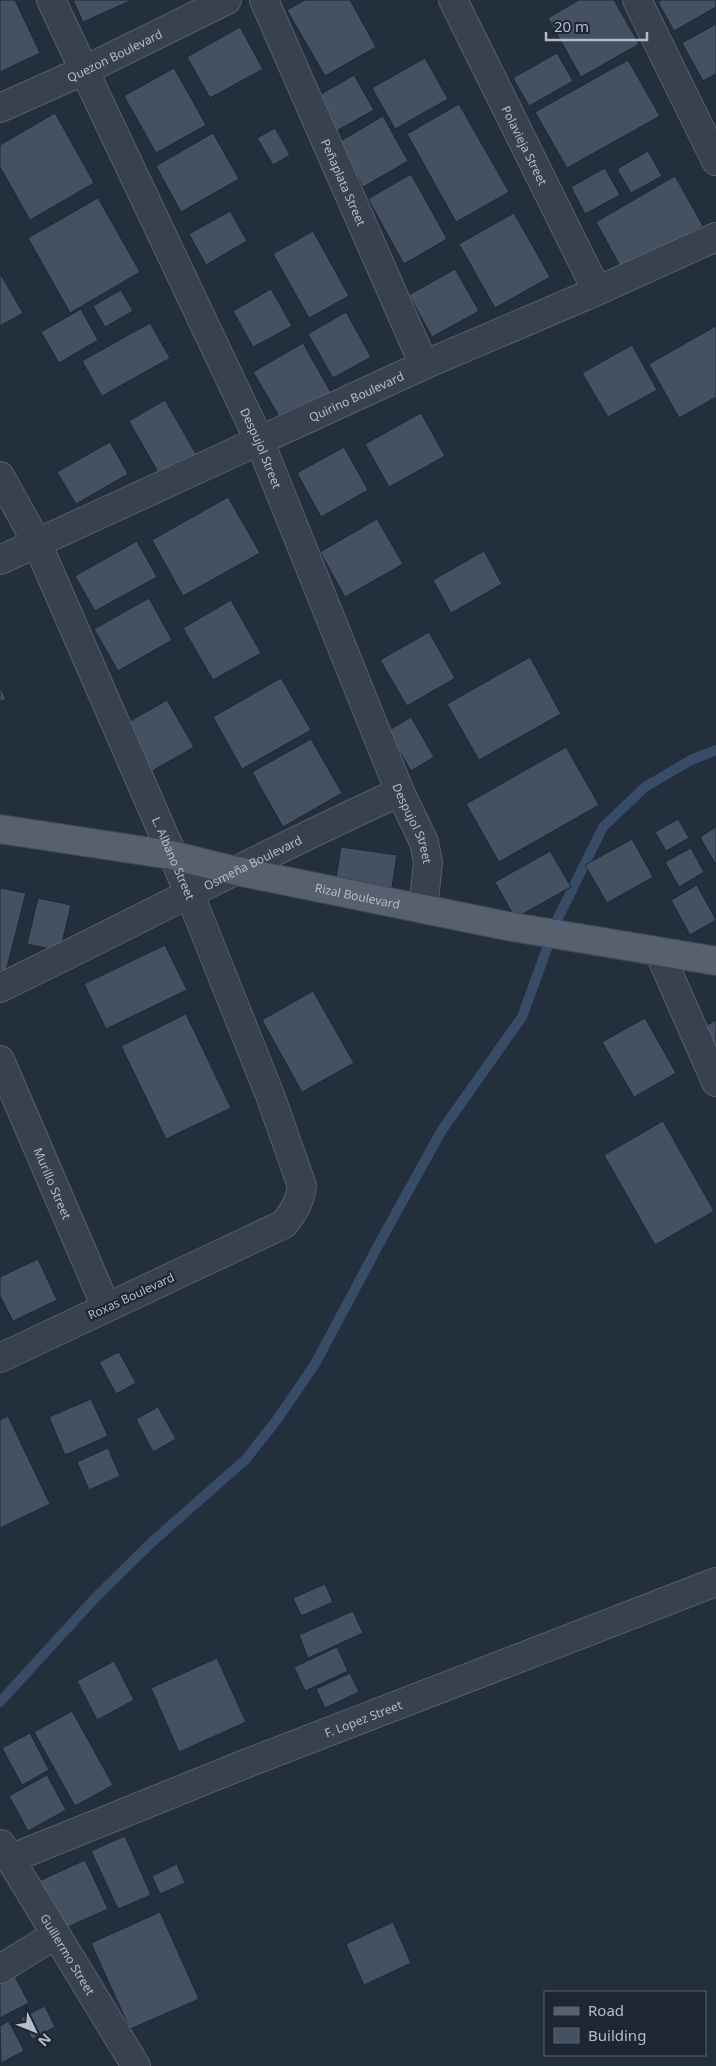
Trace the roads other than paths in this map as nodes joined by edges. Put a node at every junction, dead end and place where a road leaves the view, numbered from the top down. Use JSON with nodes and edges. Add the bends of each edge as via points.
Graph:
{"nodes":[{"id":1,"x":52,"y":0,"type":"edge"},
{"id":2,"x":227,"y":0,"type":"edge"},
{"id":3,"x":264,"y":0,"type":"edge"},
{"id":4,"x":453,"y":0,"type":"edge"},
{"id":5,"x":637,"y":0,"type":"edge"},
{"id":6,"x":83,"y":71,"type":"junction"},
{"id":7,"x":0,"y":108,"type":"edge"},
{"id":8,"x":716,"y":161,"type":"edge"},
{"id":9,"x":716,"y":237,"type":"edge"},
{"id":10,"x":597,"y":291,"type":"junction"},
{"id":11,"x":424,"y":365,"type":"junction"},
{"id":12,"x":260,"y":442,"type":"junction"},
{"id":13,"x":0,"y":476,"type":"edge"},
{"id":14,"x":37,"y":543,"type":"junction"},
{"id":15,"x":0,"y":560,"type":"edge"},
{"id":16,"x":400,"y":792,"type":"junction"},
{"id":17,"x":0,"y":829,"type":"edge"},
{"id":18,"x":171,"y":855,"type":"junction"},
{"id":19,"x":232,"y":870,"type":"junction"},
{"id":20,"x":190,"y":895,"type":"junction"},
{"id":21,"x":423,"y":909,"type":"junction"},
{"id":22,"x":659,"y":952,"type":"junction"},
{"id":23,"x":716,"y":961,"type":"edge"},
{"id":24,"x":0,"y":988,"type":"edge"},
{"id":25,"x":0,"y":1060,"type":"edge"},
{"id":26,"x":716,"y":1082,"type":"edge"},
{"id":27,"x":262,"y":1236,"type":"joint"},
{"id":28,"x":106,"y":1306,"type":"junction"},
{"id":29,"x":0,"y":1358,"type":"edge"},
{"id":30,"x":716,"y":1582,"type":"edge"},
{"id":31,"x":5,"y":1851,"type":"edge"},
{"id":32,"x":55,"y":1935,"type":"junction"},
{"id":33,"x":0,"y":1969,"type":"edge"},
{"id":34,"x":136,"y":2066,"type":"edge"}],
"edges":[{"from":1,"to":6,"type":"street","name":"Despujol Street"},
{"from":2,"to":6,"type":"street","name":"Quezon Boulevard"},
{"from":3,"to":11,"type":"street","name":"Peñaplata Street"},
{"from":4,"to":10,"type":"street","name":"Polavieja Street"},
{"from":5,"to":8,"type":"street"},
{"from":6,"to":7,"type":"street","name":"Quezon Boulevard"},
{"from":6,"to":12,"type":"street","name":"Despujol Street"},
{"from":9,"to":10,"type":"street","name":"Quirino Boulevard"},
{"from":10,"to":11,"type":"street","name":"Quirino Boulevard"},
{"from":11,"to":12,"type":"street","name":"Quirino Boulevard"},
{"from":12,"to":14,"type":"street","name":"Quirino Boulevard"},
{"from":12,"to":16,"type":"street","name":"Despujol Street"},
{"from":13,"to":14,"type":"street","name":"L. Albano Street"},
{"from":14,"to":15,"type":"street","name":"Quirino Boulevard"},
{"from":14,"to":18,"type":"street","name":"L. Albano Street"},
{"from":16,"to":19,"type":"street","name":"Osmeña Boulevard"},
{"from":16,"to":21,"type":"street","name":"Despujol Street","via":[[424,842],[428,862]]},
{"from":17,"to":18,"type":"main road","name":"Rizal Boulevard"},
{"from":18,"to":19,"type":"main road","name":"Rizal Boulevard"},
{"from":18,"to":20,"type":"street","name":"L. Albano Street"},
{"from":19,"to":20,"type":"street","name":"Osmeña Boulevard"},
{"from":19,"to":21,"type":"main road","name":"Rizal Boulevard"},
{"from":20,"to":24,"type":"street","name":"Osmeña Boulevard"},
{"from":20,"to":27,"type":"street","name":"L. Albano Street","via":[[270,1095],[302,1186],[294,1211],[284,1224]]},
{"from":21,"to":22,"type":"main road","name":"Rizal Boulevard"},
{"from":22,"to":23,"type":"main road","name":"Rizal Boulevard"},
{"from":22,"to":26,"type":"street"},
{"from":25,"to":28,"type":"street","name":"Murillo Street"},
{"from":27,"to":28,"type":"street","name":"Roxas Boulevard"},
{"from":28,"to":29,"type":"street","name":"Roxas Boulevard"},
{"from":30,"to":31,"type":"street","name":"F. Lopez Street","via":[[245,1764]]},
{"from":31,"to":32,"type":"street","name":"Guillermo Street"},
{"from":32,"to":33,"type":"street"},
{"from":32,"to":34,"type":"street","name":"Guillermo Street"}]}
